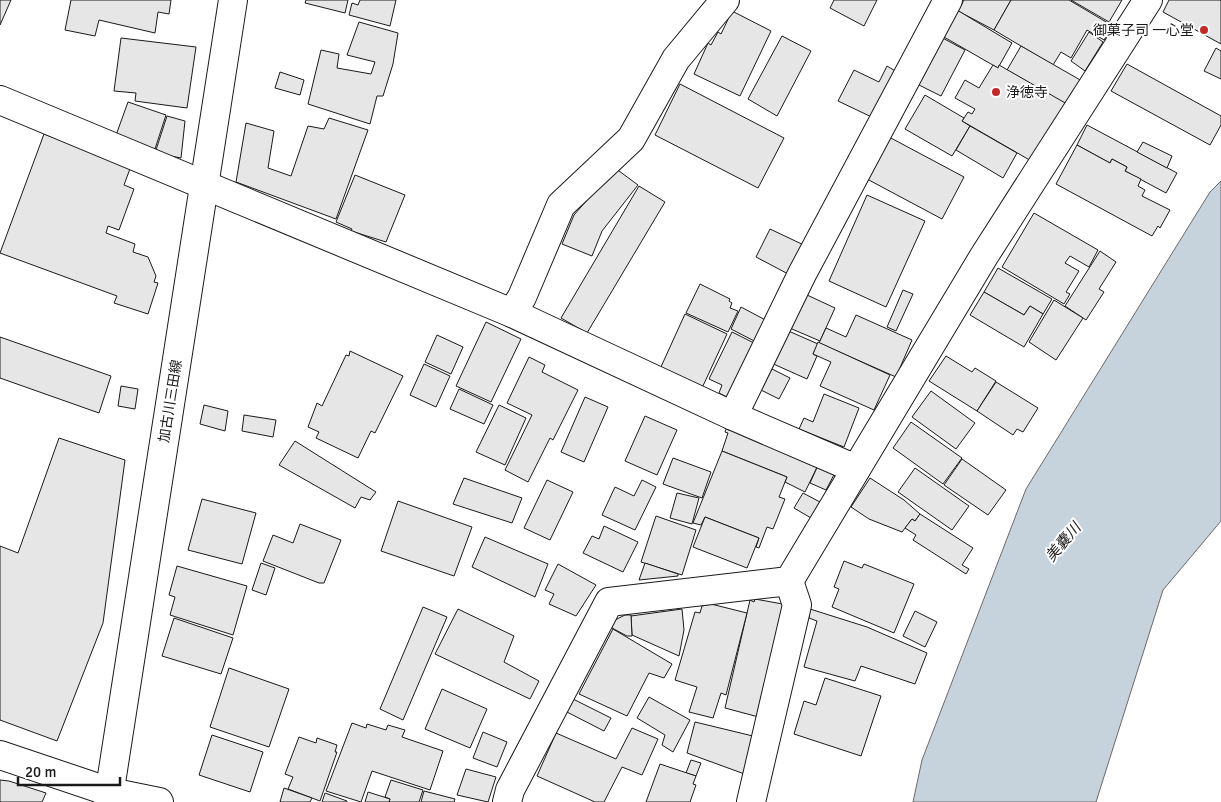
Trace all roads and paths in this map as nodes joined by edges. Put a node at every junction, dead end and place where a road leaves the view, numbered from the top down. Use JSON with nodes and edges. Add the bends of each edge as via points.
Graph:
{"nodes":[{"id":1,"x":233,"y":0,"type":"edge"},
{"id":2,"x":725,"y":0,"type":"edge"},
{"id":3,"x":948,"y":0,"type":"edge"},
{"id":4,"x":1148,"y":0,"type":"edge"},
{"id":5,"x":0,"y":100,"type":"edge"},
{"id":6,"x":204,"y":183,"type":"junction"},
{"id":7,"x":512,"y":313,"type":"junction"},
{"id":8,"x":734,"y":416,"type":"junction"},
{"id":9,"x":856,"y":469,"type":"junction"},
{"id":10,"x":789,"y":581,"type":"junction"},
{"id":11,"x":0,"y":755,"type":"edge"},
{"id":12,"x":109,"y":797,"type":"edge"},
{"id":13,"x":159,"y":802,"type":"edge"},
{"id":14,"x":508,"y":802,"type":"edge"},
{"id":15,"x":751,"y":802,"type":"edge"}],
"edges":[{"from":1,"to":6,"type":"street","name":"加古川三田線"},
{"from":2,"to":7,"type":"street","via":[[676,59],[631,139],[561,205]]},
{"from":3,"to":8,"type":"street","via":[[802,274]]},
{"from":4,"to":9,"type":"street","via":[[984,256]]},
{"from":5,"to":6,"type":"street"},
{"from":6,"to":7,"type":"street"},
{"from":6,"to":12,"type":"street","name":"加古川三田線"},
{"from":7,"to":8,"type":"street"},
{"from":8,"to":9,"type":"street"},
{"from":9,"to":10,"type":"street"},
{"from":10,"to":14,"type":"street","via":[[609,602],[510,790]]},
{"from":10,"to":15,"type":"street","via":[[796,605]]},
{"from":11,"to":12,"type":"street"},
{"from":12,"to":13,"type":"street"}]}
